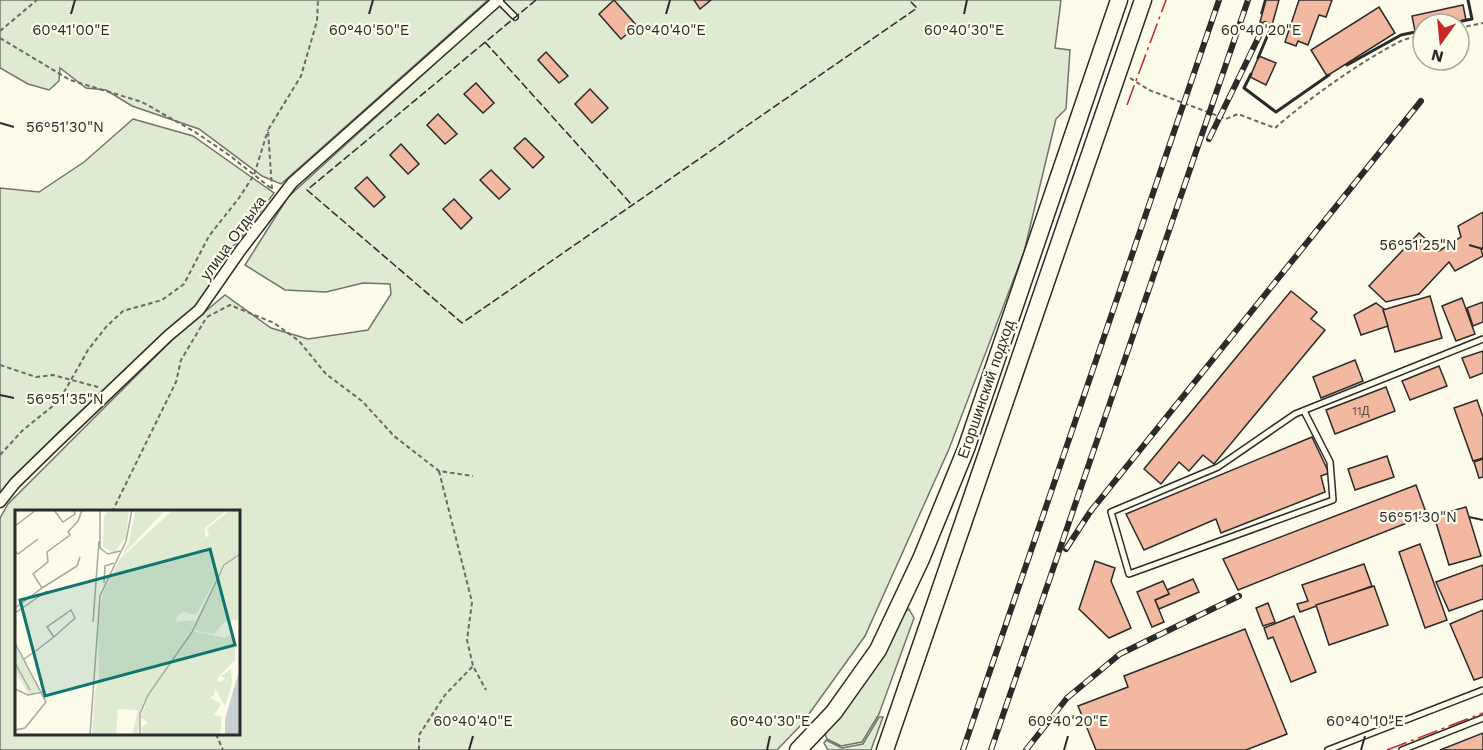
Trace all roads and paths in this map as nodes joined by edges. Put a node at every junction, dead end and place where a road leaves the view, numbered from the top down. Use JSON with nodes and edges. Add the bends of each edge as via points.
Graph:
{"nodes":[{"id":1,"x":37,"y":0,"type":"edge"},
{"id":2,"x":318,"y":0,"type":"edge"},
{"id":3,"x":498,"y":0,"type":"edge"},
{"id":4,"x":1119,"y":0,"type":"edge"},
{"id":5,"x":1143,"y":0,"type":"edge"},
{"id":6,"x":515,"y":18,"type":"dead end"},
{"id":7,"x":0,"y":31,"type":"edge"},
{"id":8,"x":1411,"y":38,"type":"edge"},
{"id":9,"x":0,"y":39,"type":"edge"},
{"id":10,"x":1119,"y":70,"type":"junction"},
{"id":11,"x":268,"y":130,"type":"junction"},
{"id":12,"x":254,"y":176,"type":"junction"},
{"id":13,"x":1483,"y":339,"type":"edge"},
{"id":14,"x":0,"y":365,"type":"edge"},
{"id":15,"x":72,"y":381,"type":"junction"},
{"id":16,"x":112,"y":390,"type":"junction"},
{"id":17,"x":1304,"y":411,"type":"junction"},
{"id":18,"x":0,"y":455,"type":"edge"},
{"id":19,"x":439,"y":471,"type":"junction"},
{"id":20,"x":473,"y":476,"type":"dead end"},
{"id":21,"x":0,"y":502,"type":"edge"},
{"id":22,"x":113,"y":510,"type":"edge"},
{"id":23,"x":472,"y":666,"type":"junction"},
{"id":24,"x":912,"y":672,"type":"junction"},
{"id":25,"x":486,"y":690,"type":"dead end"},
{"id":26,"x":1483,"y":690,"type":"edge"},
{"id":27,"x":834,"y":712,"type":"junction"},
{"id":28,"x":1483,"y":718,"type":"edge"},
{"id":29,"x":216,"y":735,"type":"edge"},
{"id":30,"x":223,"y":750,"type":"edge"},
{"id":31,"x":419,"y":750,"type":"edge"},
{"id":32,"x":798,"y":750,"type":"edge"},
{"id":33,"x":807,"y":750,"type":"edge"},
{"id":34,"x":878,"y":750,"type":"edge"},
{"id":35,"x":885,"y":750,"type":"edge"},
{"id":36,"x":1328,"y":750,"type":"edge"},
{"id":37,"x":1402,"y":750,"type":"edge"}],
"edges":[{"from":1,"to":7,"type":"path"},
{"from":2,"to":11,"type":"path","via":[[317,21],[301,76]]},
{"from":3,"to":6,"type":"lane"},
{"from":3,"to":16,"type":"street","name":"улица Отдыха","via":[[292,183],[199,310]]},
{"from":4,"to":27,"type":"main road","name":"Егоршинский подход","via":[[949,492],[878,651]]},
{"from":5,"to":10,"type":"main road","name":"Егоршинский подход"},
{"from":8,"to":10,"type":"path","via":[[1360,66],[1275,128],[1238,114],[1226,119],[1149,90]]},
{"from":9,"to":12,"type":"path","via":[[70,80],[142,102],[195,132]]},
{"from":10,"to":24,"type":"main road","name":"Егоршинский подход"},
{"from":11,"to":12,"type":"path"},
{"from":11,"to":12,"type":"path","via":[[272,189]]},
{"from":12,"to":15,"type":"path","via":[[209,236],[184,284],[162,300],[123,311],[88,350]]},
{"from":13,"to":17,"type":"lane"},
{"from":14,"to":15,"type":"path","via":[[36,377],[53,375]]},
{"from":15,"to":16,"type":"path"},
{"from":15,"to":18,"type":"path","via":[[59,401]]},
{"from":16,"to":21,"type":"street","name":"улица Отдыха"},
{"from":17,"to":17,"type":"lane","via":[[1218,466],[1111,512],[1129,574],[1333,500],[1330,462]]},
{"from":19,"to":20,"type":"path"},
{"from":19,"to":22,"type":"path","via":[[326,374],[299,341],[274,323],[230,305],[206,318],[181,360],[176,382]]},
{"from":19,"to":23,"type":"path","via":[[472,602],[467,640]]},
{"from":23,"to":25,"type":"path"},
{"from":23,"to":31,"type":"path","via":[[445,695],[419,735]]},
{"from":24,"to":34,"type":"lane"},
{"from":24,"to":35,"type":"main road","name":"Егоршинский подход"},
{"from":26,"to":36,"type":"lane"},
{"from":27,"to":32,"type":"main road","name":"Егоршинский подход"},
{"from":27,"to":33,"type":"lane"},
{"from":28,"to":37,"type":"lane"},
{"from":29,"to":30,"type":"path"}]}
